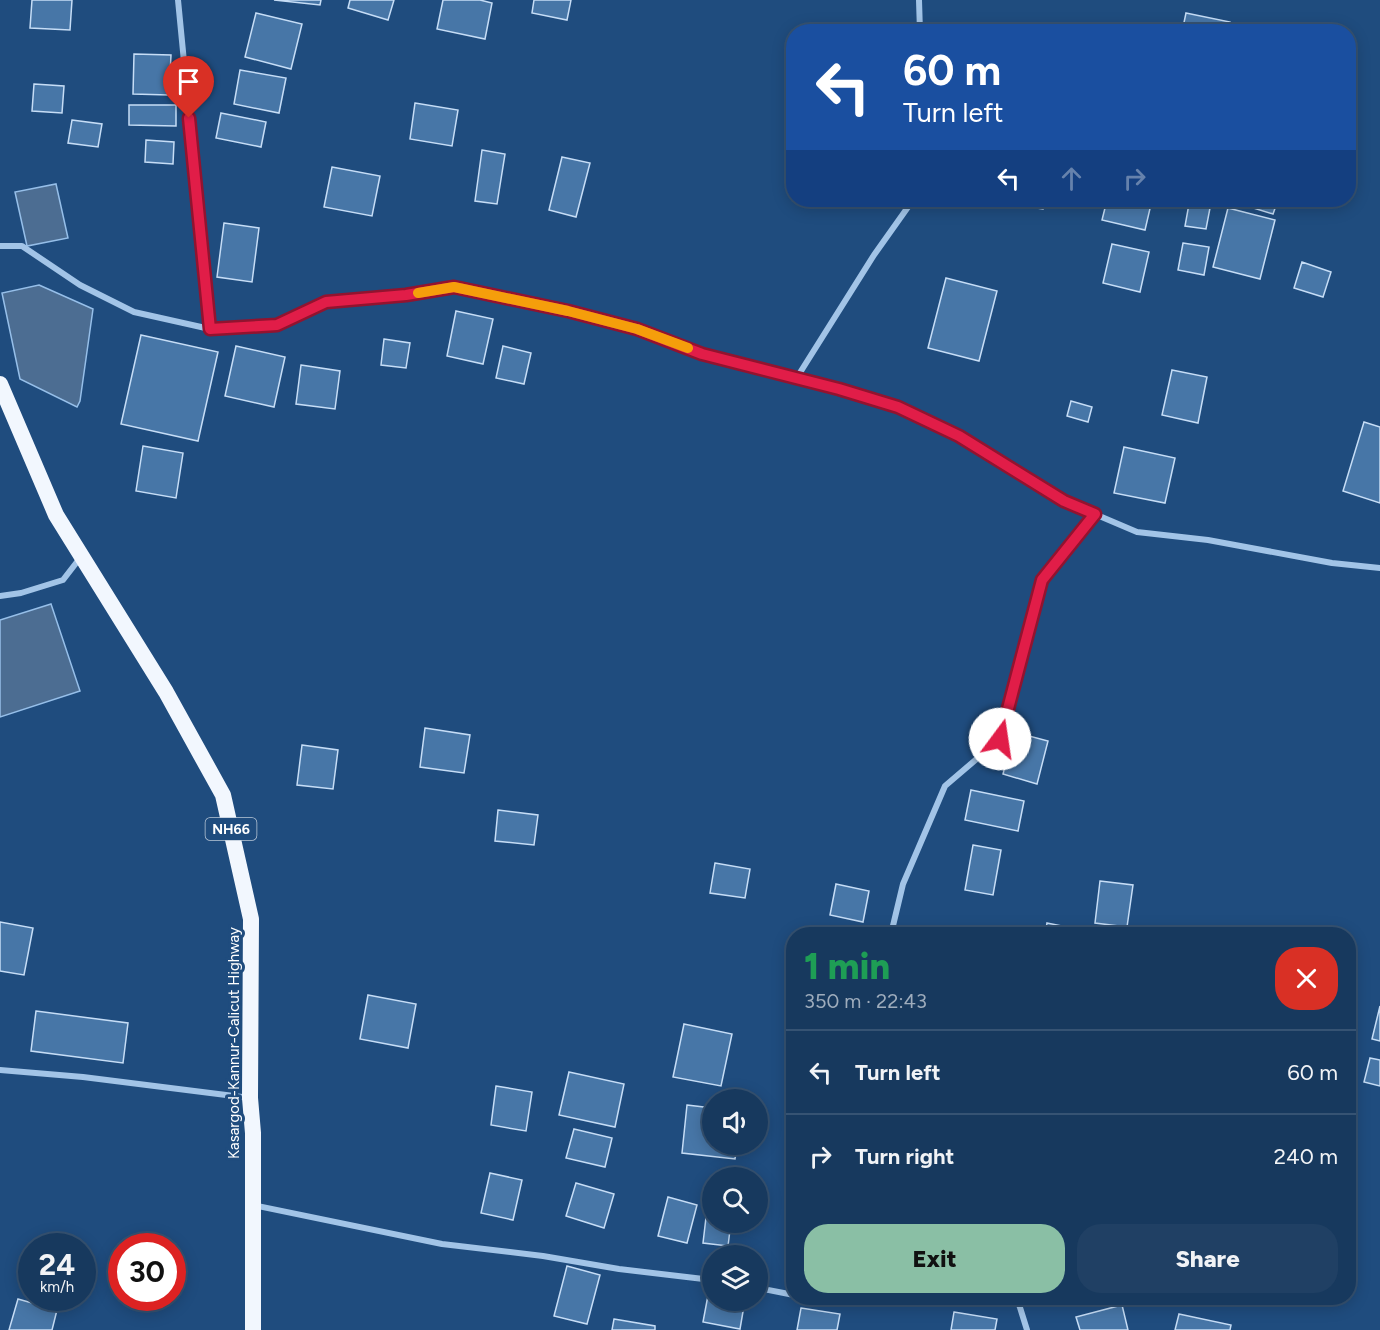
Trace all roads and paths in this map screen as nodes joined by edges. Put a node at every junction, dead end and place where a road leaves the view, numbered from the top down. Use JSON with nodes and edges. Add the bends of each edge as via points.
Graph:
{"nodes":[{"id":1,"x":178,"y":0,"type":"edge"},
{"id":2,"x":919,"y":0,"type":"edge"},
{"id":3,"x":920,"y":24,"type":"edge"},
{"id":4,"x":908,"y":207,"type":"edge"},
{"id":5,"x":0,"y":246,"type":"edge"},
{"id":6,"x":210,"y":329,"type":"junction"},
{"id":7,"x":796,"y":379,"type":"junction"},
{"id":8,"x":0,"y":384,"type":"edge"},
{"id":9,"x":1095,"y":514,"type":"junction"},
{"id":10,"x":81,"y":556,"type":"junction"},
{"id":11,"x":1380,"y":568,"type":"edge"},
{"id":12,"x":0,"y":596,"type":"edge"},
{"id":13,"x":893,"y":927,"type":"edge"},
{"id":14,"x":0,"y":1071,"type":"edge"},
{"id":15,"x":250,"y":1098,"type":"junction"},
{"id":16,"x":253,"y":1205,"type":"junction"},
{"id":17,"x":702,"y":1279,"type":"edge"},
{"id":18,"x":768,"y":1290,"type":"edge"},
{"id":19,"x":786,"y":1293,"type":"edge"},
{"id":20,"x":1019,"y":1305,"type":"edge"},
{"id":21,"x":253,"y":1330,"type":"edge"},
{"id":22,"x":1027,"y":1330,"type":"edge"}],
"edges":[{"from":1,"to":6,"type":"street"},
{"from":2,"to":3,"type":"street"},
{"from":4,"to":7,"type":"street"},
{"from":5,"to":6,"type":"street","via":[[22,246],[80,285],[134,312]]},
{"from":6,"to":7,"type":"street","via":[[277,325],[326,302],[454,287],[637,329],[702,354]]},
{"from":7,"to":9,"type":"street","via":[[898,407],[959,436],[1064,501]]},
{"from":8,"to":10,"type":"highway","name":"Kasargod-Kannur-Calicut Highway","number":"NH66","via":[[56,515]]},
{"from":9,"to":11,"type":"street","via":[[1137,532]]},
{"from":9,"to":13,"type":"street","via":[[1042,580],[1000,739],[945,786],[903,884]]},
{"from":10,"to":12,"type":"street","via":[[63,580]]},
{"from":10,"to":15,"type":"highway","name":"Kasargod-Kannur-Calicut Highway","number":"NH66","via":[[166,692],[223,795],[251,919]]},
{"from":14,"to":15,"type":"street"},
{"from":15,"to":16,"type":"highway","name":"Kasargod-Kannur-Calicut Highway","number":"NH66"},
{"from":16,"to":17,"type":"street","via":[[442,1244]]},
{"from":16,"to":21,"type":"highway","name":"Kasargod-Kannur-Calicut Highway","number":"NH66"},
{"from":18,"to":19,"type":"street"},
{"from":20,"to":22,"type":"street"}]}
